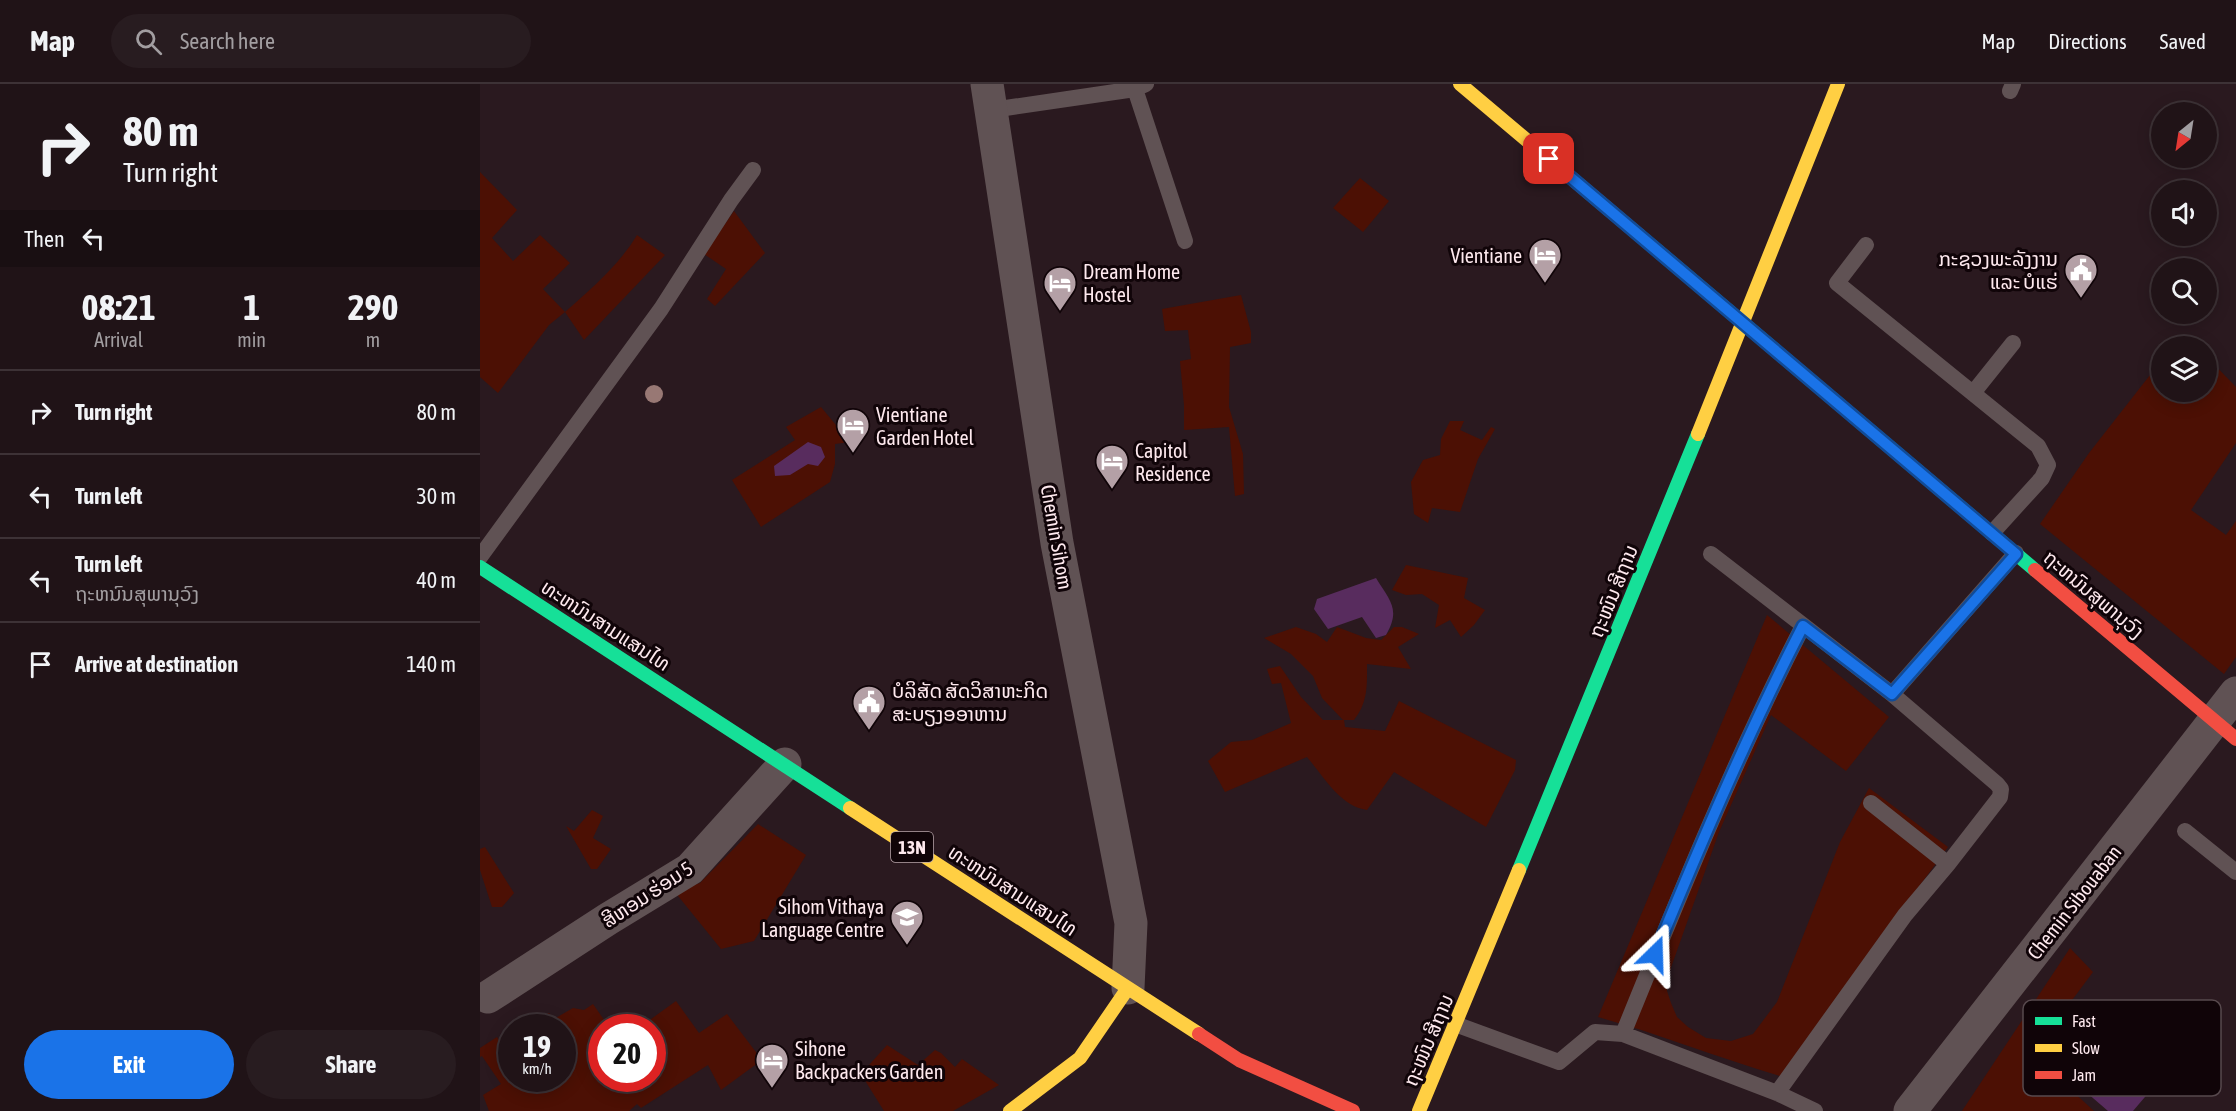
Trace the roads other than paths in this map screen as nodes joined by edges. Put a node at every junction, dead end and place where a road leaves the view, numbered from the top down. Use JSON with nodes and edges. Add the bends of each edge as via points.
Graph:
{"nodes":[{"id":1,"x":1460,"y":84,"type":"edge"},
{"id":2,"x":1838,"y":84,"type":"edge"},
{"id":3,"x":1140,"y":87,"type":"edge"},
{"id":4,"x":989,"y":97,"type":"edge"},
{"id":5,"x":753,"y":170,"type":"dead end"},
{"id":6,"x":1185,"y":241,"type":"dead end"},
{"id":7,"x":1866,"y":245,"type":"dead end"},
{"id":8,"x":1744,"y":324,"type":"junction"},
{"id":9,"x":2013,"y":343,"type":"dead end"},
{"id":10,"x":1973,"y":393,"type":"junction"},
{"id":11,"x":1992,"y":533,"type":"junction"},
{"id":12,"x":1711,"y":554,"type":"dead end"},
{"id":13,"x":2016,"y":554,"type":"junction"},
{"id":14,"x":480,"y":556,"type":"edge"},
{"id":15,"x":480,"y":567,"type":"edge"},
{"id":16,"x":1803,"y":626,"type":"junction"},
{"id":17,"x":2236,"y":693,"type":"edge"},
{"id":18,"x":1892,"y":694,"type":"junction"},
{"id":19,"x":2226,"y":730,"type":"edge"},
{"id":20,"x":785,"y":765,"type":"junction"},
{"id":21,"x":1871,"y":803,"type":"dead end"},
{"id":22,"x":2185,"y":831,"type":"dead end"},
{"id":23,"x":1948,"y":864,"type":"junction"},
{"id":24,"x":2236,"y":872,"type":"edge"},
{"id":25,"x":1128,"y":988,"type":"junction"},
{"id":26,"x":488,"y":997,"type":"dead end"},
{"id":27,"x":1455,"y":1024,"type":"junction"},
{"id":28,"x":1623,"y":1034,"type":"junction"},
{"id":29,"x":1777,"y":1093,"type":"junction"},
{"id":30,"x":1010,"y":1111,"type":"edge"},
{"id":31,"x":1353,"y":1111,"type":"edge"},
{"id":32,"x":1419,"y":1111,"type":"edge"},
{"id":33,"x":1815,"y":1111,"type":"edge"},
{"id":34,"x":1910,"y":1111,"type":"edge"}],
"edges":[{"from":1,"to":8,"type":"main road","name":"ຖະຫນົນສຸພານຸວົງ"},
{"from":2,"to":8,"type":"main road","name":"ຖະໜົນ ສີຖານ"},
{"from":3,"to":4,"type":"lane"},
{"from":3,"to":6,"type":"lane"},
{"from":4,"to":25,"type":"street","name":"Chemin Sihom","via":[[1057,543],[1131,923]]},
{"from":5,"to":14,"type":"lane","via":[[661,309]]},
{"from":7,"to":10,"type":"lane","via":[[1836,283]]},
{"from":8,"to":11,"type":"main road","name":"ຖະຫນົນສຸພານຸວົງ"},
{"from":8,"to":27,"type":"main road","name":"ຖະໜົນ ສີຖານ"},
{"from":9,"to":10,"type":"lane"},
{"from":10,"to":11,"type":"lane","via":[[2038,446],[2048,465],[2042,478]]},
{"from":11,"to":13,"type":"main road","name":"ຖະຫນົນສຸພານຸວົງ"},
{"from":12,"to":16,"type":"lane"},
{"from":13,"to":18,"type":"lane"},
{"from":13,"to":19,"type":"main road","name":"ຖະຫນົນສຸພານຸວົງ"},
{"from":15,"to":20,"type":"main road","name":"ທະຫນົນສາມແສນໄທ","number":"13N"},
{"from":16,"to":18,"type":"lane"},
{"from":16,"to":28,"type":"lane","via":[[1719,802]]},
{"from":17,"to":19,"type":"street","name":"Chemin Sibouaban"},
{"from":18,"to":23,"type":"lane","via":[[2001,789],[1995,804]]},
{"from":19,"to":34,"type":"street","name":"Chemin Sibouaban"},
{"from":20,"to":25,"type":"main road","name":"ທະຫນົນສາມແສນໄທ","number":"13N"},
{"from":20,"to":26,"type":"street","name":"ສີຫອມ ຮ່ອມ 5","via":[[690,870]]},
{"from":21,"to":23,"type":"lane"},
{"from":22,"to":24,"type":"lane"},
{"from":23,"to":29,"type":"lane","via":[[1905,915]]},
{"from":25,"to":30,"type":"main road","via":[[1080,1058]]},
{"from":25,"to":31,"type":"main road","name":"ທະຫນົນສາມແສນໄທ","number":"13N","via":[[1239,1060]]},
{"from":27,"to":28,"type":"lane","via":[[1558,1062],[1595,1032]]},
{"from":27,"to":32,"type":"main road","name":"ຖະໜົນ ສີຖານ"},
{"from":28,"to":29,"type":"lane"},
{"from":29,"to":33,"type":"lane"}]}
